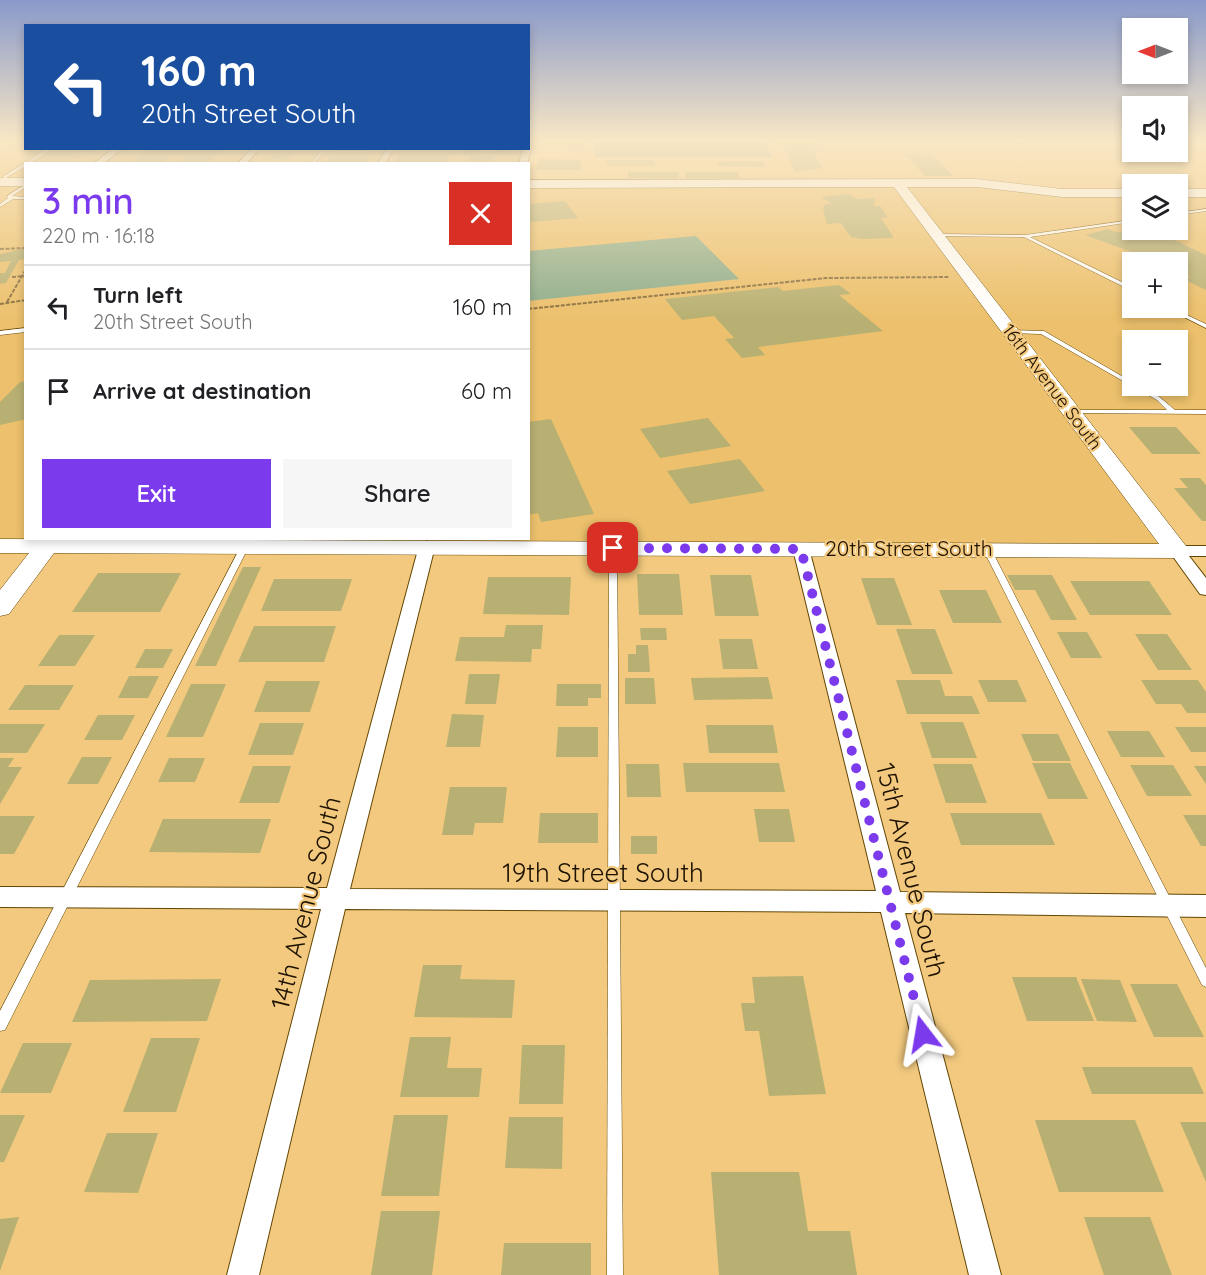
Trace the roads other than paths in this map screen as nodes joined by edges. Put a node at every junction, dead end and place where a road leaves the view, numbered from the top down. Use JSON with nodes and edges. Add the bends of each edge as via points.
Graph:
{"nodes":[{"id":1,"x":910,"y":200,"type":"edge"},
{"id":2,"x":1206,"y":210,"type":"edge"},
{"id":3,"x":1188,"y":213,"type":"edge"},
{"id":4,"x":1122,"y":222,"type":"edge"},
{"id":5,"x":937,"y":235,"type":"junction"},
{"id":6,"x":1025,"y":236,"type":"junction"},
{"id":7,"x":1122,"y":284,"type":"edge"},
{"id":8,"x":1188,"y":317,"type":"edge"},
{"id":9,"x":1206,"y":326,"type":"edge"},
{"id":10,"x":24,"y":330,"type":"edge"},
{"id":11,"x":1011,"y":332,"type":"junction"},
{"id":12,"x":0,"y":333,"type":"edge"},
{"id":13,"x":1122,"y":378,"type":"edge"},
{"id":14,"x":1154,"y":396,"type":"edge"},
{"id":15,"x":1072,"y":412,"type":"junction"},
{"id":16,"x":1173,"y":412,"type":"junction"},
{"id":17,"x":1206,"y":412,"type":"edge"},
{"id":18,"x":0,"y":546,"type":"edge"},
{"id":19,"x":47,"y":546,"type":"junction"},
{"id":20,"x":245,"y":546,"type":"junction"},
{"id":21,"x":427,"y":546,"type":"junction"},
{"id":22,"x":613,"y":548,"type":"junction"},
{"id":23,"x":801,"y":549,"type":"junction"},
{"id":24,"x":987,"y":549,"type":"junction"},
{"id":25,"x":1177,"y":551,"type":"junction"},
{"id":26,"x":1206,"y":551,"type":"edge"},
{"id":27,"x":1206,"y":590,"type":"edge"},
{"id":28,"x":0,"y":608,"type":"edge"},
{"id":29,"x":0,"y":897,"type":"edge"},
{"id":30,"x":65,"y":897,"type":"junction"},
{"id":31,"x":335,"y":901,"type":"junction"},
{"id":32,"x":612,"y":902,"type":"junction"},
{"id":33,"x":890,"y":902,"type":"junction"},
{"id":34,"x":1168,"y":906,"type":"junction"},
{"id":35,"x":1206,"y":906,"type":"edge"},
{"id":36,"x":1206,"y":981,"type":"edge"},
{"id":37,"x":0,"y":1025,"type":"edge"},
{"id":38,"x":243,"y":1275,"type":"edge"},
{"id":39,"x":615,"y":1275,"type":"edge"},
{"id":40,"x":985,"y":1275,"type":"edge"}],
"edges":[{"from":1,"to":5,"type":"street","name":"16th Avenue South"},
{"from":2,"to":3,"type":"lane"},
{"from":4,"to":6,"type":"lane"},
{"from":5,"to":6,"type":"lane"},
{"from":5,"to":11,"type":"street","name":"16th Avenue South"},
{"from":6,"to":7,"type":"lane"},
{"from":8,"to":9,"type":"lane"},
{"from":10,"to":12,"type":"lane"},
{"from":11,"to":13,"type":"lane","via":[[1042,332]]},
{"from":11,"to":15,"type":"street","name":"16th Avenue South"},
{"from":14,"to":16,"type":"lane"},
{"from":15,"to":16,"type":"lane"},
{"from":15,"to":25,"type":"street","name":"16th Avenue South"},
{"from":16,"to":17,"type":"lane"},
{"from":18,"to":19,"type":"street","name":"20th Street South"},
{"from":19,"to":20,"type":"street","name":"20th Street South"},
{"from":19,"to":28,"type":"street"},
{"from":20,"to":21,"type":"street","name":"20th Street South"},
{"from":20,"to":30,"type":"lane"},
{"from":21,"to":22,"type":"street","name":"20th Street South"},
{"from":21,"to":31,"type":"street","name":"14th Avenue South"},
{"from":22,"to":23,"type":"street","name":"20th Street South"},
{"from":22,"to":32,"type":"lane"},
{"from":23,"to":24,"type":"street","name":"20th Street South"},
{"from":23,"to":33,"type":"street","name":"15th Avenue South"},
{"from":24,"to":25,"type":"street","name":"20th Street South"},
{"from":24,"to":34,"type":"lane"},
{"from":25,"to":26,"type":"street","name":"20th Street South"},
{"from":25,"to":27,"type":"street","name":"16th Avenue South"},
{"from":29,"to":30,"type":"street","name":"19th Street South"},
{"from":30,"to":31,"type":"street","name":"19th Street South"},
{"from":30,"to":37,"type":"lane"},
{"from":31,"to":32,"type":"street","name":"19th Street South"},
{"from":31,"to":38,"type":"street","name":"14th Avenue South"},
{"from":32,"to":33,"type":"street","name":"19th Street South"},
{"from":32,"to":39,"type":"lane"},
{"from":33,"to":34,"type":"street","name":"19th Street South"},
{"from":33,"to":40,"type":"street","name":"15th Avenue South"},
{"from":34,"to":35,"type":"street","name":"19th Street South"},
{"from":34,"to":36,"type":"lane"}]}
